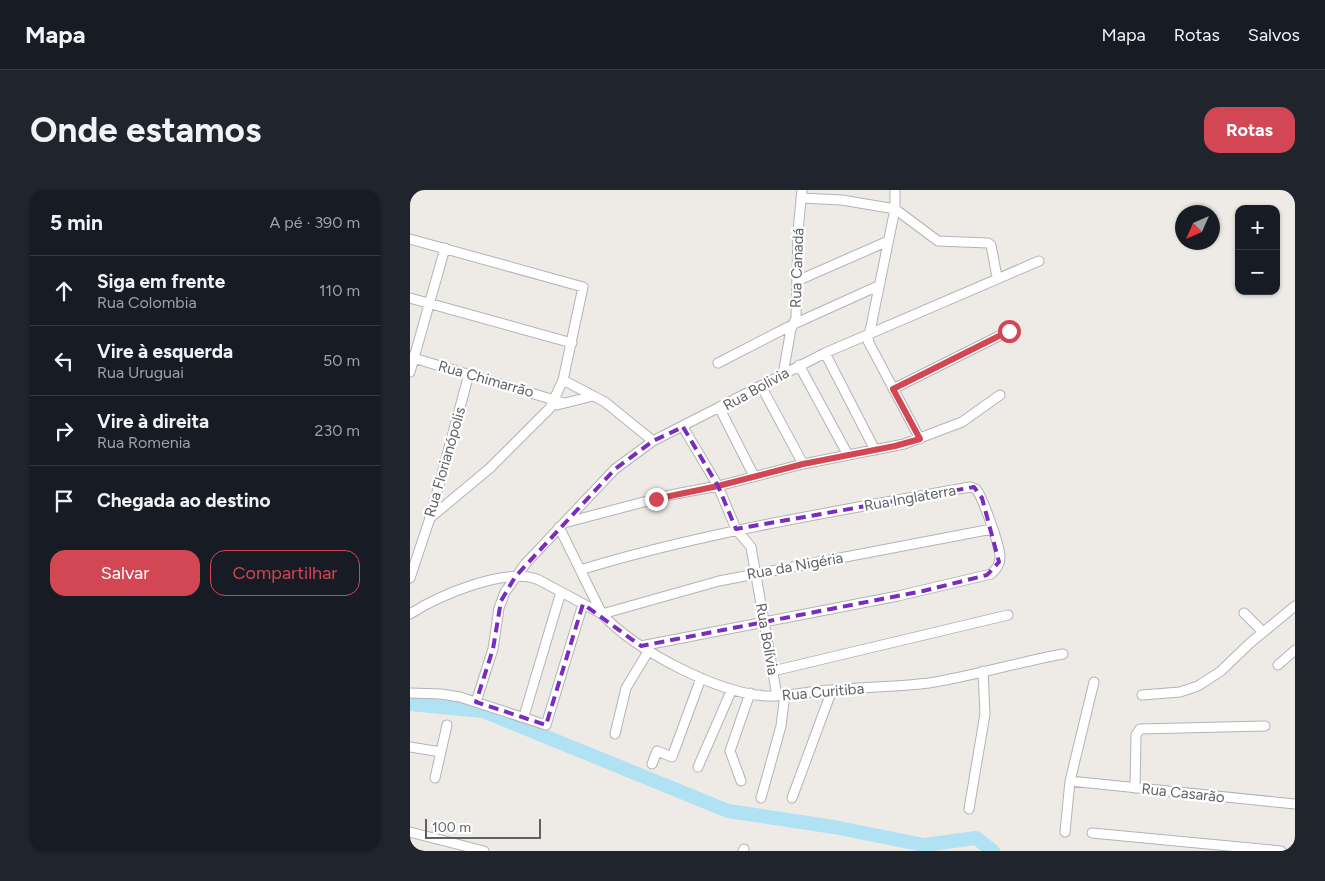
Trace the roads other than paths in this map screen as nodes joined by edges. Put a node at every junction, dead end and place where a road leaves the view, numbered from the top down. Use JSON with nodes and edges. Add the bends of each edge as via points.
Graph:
{"nodes":[{"id":1,"x":895,"y":190,"type":"edge"},
{"id":2,"x":801,"y":194,"type":"edge"},
{"id":3,"x":895,"y":209,"type":"junction"},
{"id":4,"x":410,"y":239,"type":"edge"},
{"id":5,"x":888,"y":241,"type":"junction"},
{"id":6,"x":445,"y":248,"type":"junction"},
{"id":7,"x":1039,"y":261,"type":"dead end"},
{"id":8,"x":997,"y":277,"type":"junction"},
{"id":9,"x":797,"y":281,"type":"junction"},
{"id":10,"x":878,"y":286,"type":"junction"},
{"id":11,"x":410,"y":298,"type":"edge"},
{"id":12,"x":429,"y":303,"type":"junction"},
{"id":13,"x":794,"y":324,"type":"junction"},
{"id":14,"x":1009,"y":331,"type":"dead end"},
{"id":15,"x":867,"y":335,"type":"junction"},
{"id":16,"x":572,"y":343,"type":"junction"},
{"id":17,"x":825,"y":353,"type":"junction"},
{"id":18,"x":412,"y":358,"type":"edge"},
{"id":19,"x":718,"y":363,"type":"dead end"},
{"id":20,"x":800,"y":365,"type":"junction"},
{"id":21,"x":410,"y":372,"type":"edge"},
{"id":22,"x":469,"y":374,"type":"junction"},
{"id":23,"x":783,"y":374,"type":"junction"},
{"id":24,"x":563,"y":380,"type":"junction"},
{"id":25,"x":761,"y":386,"type":"junction"},
{"id":26,"x":893,"y":389,"type":"junction"},
{"id":27,"x":593,"y":396,"type":"junction"},
{"id":28,"x":1000,"y":396,"type":"dead end"},
{"id":29,"x":558,"y":400,"type":"junction"},
{"id":30,"x":720,"y":409,"type":"junction"},
{"id":31,"x":683,"y":427,"type":"junction"},
{"id":32,"x":920,"y":439,"type":"junction"},
{"id":33,"x":653,"y":441,"type":"junction"},
{"id":34,"x":875,"y":450,"type":"junction"},
{"id":35,"x":848,"y":455,"type":"junction"},
{"id":36,"x":803,"y":464,"type":"junction"},
{"id":37,"x":754,"y":476,"type":"junction"},
{"id":38,"x":718,"y":486,"type":"junction"},
{"id":39,"x":430,"y":518,"type":"junction"},
{"id":40,"x":561,"y":525,"type":"junction"},
{"id":41,"x":736,"y":529,"type":"junction"},
{"id":42,"x":992,"y":529,"type":"junction"},
{"id":43,"x":580,"y":570,"type":"junction"},
{"id":44,"x":756,"y":573,"type":"junction"},
{"id":45,"x":515,"y":577,"type":"junction"},
{"id":46,"x":410,"y":578,"type":"edge"},
{"id":47,"x":561,"y":592,"type":"junction"},
{"id":48,"x":583,"y":604,"type":"junction"},
{"id":49,"x":1295,"y":606,"type":"edge"},
{"id":50,"x":1244,"y":613,"type":"dead end"},
{"id":51,"x":410,"y":614,"type":"edge"},
{"id":52,"x":602,"y":614,"type":"junction"},
{"id":53,"x":1008,"y":615,"type":"dead end"},
{"id":54,"x":765,"y":623,"type":"junction"},
{"id":55,"x":1263,"y":632,"type":"junction"},
{"id":56,"x":645,"y":648,"type":"junction"},
{"id":57,"x":1295,"y":650,"type":"edge"},
{"id":58,"x":1062,"y":654,"type":"dead end"},
{"id":59,"x":1278,"y":665,"type":"dead end"},
{"id":60,"x":773,"y":671,"type":"junction"},
{"id":61,"x":983,"y":671,"type":"junction"},
{"id":62,"x":701,"y":678,"type":"junction"},
{"id":63,"x":1094,"y":682,"type":"dead end"},
{"id":64,"x":732,"y":689,"type":"junction"},
{"id":65,"x":832,"y":690,"type":"junction"},
{"id":66,"x":410,"y":693,"type":"edge"},
{"id":67,"x":750,"y":693,"type":"junction"},
{"id":68,"x":1142,"y":695,"type":"dead end"},
{"id":69,"x":781,"y":696,"type":"junction"},
{"id":70,"x":476,"y":702,"type":"junction"},
{"id":71,"x":524,"y":716,"type":"junction"},
{"id":72,"x":447,"y":725,"type":"dead end"},
{"id":73,"x":1265,"y":726,"type":"dead end"},
{"id":74,"x":615,"y":734,"type":"dead end"},
{"id":75,"x":410,"y":746,"type":"edge"},
{"id":76,"x":441,"y":752,"type":"junction"},
{"id":77,"x":652,"y":764,"type":"dead end"},
{"id":78,"x":698,"y":766,"type":"dead end"},
{"id":79,"x":435,"y":778,"type":"dead end"},
{"id":80,"x":741,"y":781,"type":"dead end"},
{"id":81,"x":1070,"y":781,"type":"junction"},
{"id":82,"x":1135,"y":788,"type":"junction"},
{"id":83,"x":761,"y":798,"type":"dead end"},
{"id":84,"x":792,"y":798,"type":"dead end"},
{"id":85,"x":1295,"y":804,"type":"edge"},
{"id":86,"x":969,"y":809,"type":"dead end"},
{"id":87,"x":410,"y":832,"type":"edge"},
{"id":88,"x":1065,"y":832,"type":"dead end"},
{"id":89,"x":1092,"y":832,"type":"dead end"},
{"id":90,"x":469,"y":849,"type":"edge"},
{"id":91,"x":1261,"y":850,"type":"edge"},
{"id":92,"x":484,"y":851,"type":"edge"},
{"id":93,"x":1281,"y":851,"type":"edge"}],
"edges":[{"from":1,"to":3,"type":"street"},
{"from":2,"to":3,"type":"street"},
{"from":2,"to":9,"type":"street","name":"Rua Canadá"},
{"from":3,"to":5,"type":"street"},
{"from":3,"to":8,"type":"street","via":[[938,241],[988,243]]},
{"from":4,"to":6,"type":"street"},
{"from":5,"to":9,"type":"street"},
{"from":5,"to":10,"type":"street"},
{"from":6,"to":12,"type":"street"},
{"from":6,"to":16,"type":"street","via":[[583,287]]},
{"from":7,"to":8,"type":"street","name":"Rua Bolivia"},
{"from":8,"to":15,"type":"street","name":"Rua Bolivia"},
{"from":9,"to":13,"type":"street","name":"Rua Canadá"},
{"from":10,"to":13,"type":"street"},
{"from":10,"to":15,"type":"street"},
{"from":11,"to":12,"type":"street"},
{"from":12,"to":16,"type":"street"},
{"from":12,"to":18,"type":"street"},
{"from":13,"to":19,"type":"street"},
{"from":13,"to":23,"type":"street","name":"Rua Canadá"},
{"from":14,"to":26,"type":"street"},
{"from":15,"to":17,"type":"street","name":"Rua Bolivia"},
{"from":15,"to":26,"type":"street"},
{"from":16,"to":24,"type":"street"},
{"from":17,"to":20,"type":"street","name":"Rua Bolivia"},
{"from":17,"to":34,"type":"street"},
{"from":18,"to":21,"type":"street"},
{"from":18,"to":22,"type":"street","name":"Rua Chimarrão"},
{"from":20,"to":23,"type":"street","name":"Rua Bolivia"},
{"from":20,"to":35,"type":"street"},
{"from":22,"to":29,"type":"street","name":"Rua Chimarrão"},
{"from":22,"to":39,"type":"street","name":"Rua Florianópolis"},
{"from":23,"to":25,"type":"street","name":"Rua Bolivia"},
{"from":24,"to":27,"type":"street"},
{"from":24,"to":29,"type":"street"},
{"from":25,"to":30,"type":"street","name":"Rua Bolivia"},
{"from":25,"to":36,"type":"street"},
{"from":26,"to":32,"type":"street"},
{"from":27,"to":29,"type":"street"},
{"from":27,"to":33,"type":"street"},
{"from":28,"to":32,"type":"street","via":[[962,422]]},
{"from":29,"to":39,"type":"street","via":[[490,468]]},
{"from":30,"to":31,"type":"street","name":"Rua Bolivia"},
{"from":30,"to":37,"type":"street"},
{"from":31,"to":33,"type":"street","name":"Rua Bolivia"},
{"from":31,"to":38,"type":"street","name":"Rua Bolívia"},
{"from":32,"to":34,"type":"street"},
{"from":33,"to":40,"type":"street","name":"Rua Bolivia","via":[[615,469]]},
{"from":34,"to":35,"type":"street"},
{"from":35,"to":36,"type":"street"},
{"from":36,"to":37,"type":"street"},
{"from":37,"to":38,"type":"street"},
{"from":38,"to":40,"type":"street","via":[[670,494]]},
{"from":38,"to":41,"type":"street","name":"Rua Bolívia"},
{"from":39,"to":46,"type":"street","name":"Rua Florianópolis"},
{"from":40,"to":43,"type":"street"},
{"from":40,"to":45,"type":"street","name":"Rua Bolivia"},
{"from":41,"to":42,"type":"street","name":"Rua Inglaterra","via":[[970,487],[978,491]]},
{"from":41,"to":43,"type":"street","name":"Rua Inglaterra"},
{"from":41,"to":44,"type":"street","name":"Rua Bolívia","via":[[751,547]]},
{"from":42,"to":44,"type":"street","name":"Rua da Nigéria"},
{"from":42,"to":54,"type":"street","name":"Rua Inglaterra","via":[[1000,556],[998,567],[991,574]]},
{"from":43,"to":52,"type":"street"},
{"from":44,"to":52,"type":"street","name":"Rua da Nigéria"},
{"from":44,"to":54,"type":"street","name":"Rua Bolívia"},
{"from":45,"to":47,"type":"street","via":[[534,578]]},
{"from":45,"to":51,"type":"street","via":[[454,590]]},
{"from":45,"to":70,"type":"street","name":"Rua Bolivia","via":[[501,602],[493,649]]},
{"from":47,"to":48,"type":"street"},
{"from":47,"to":71,"type":"street"},
{"from":48,"to":52,"type":"street"},
{"from":48,"to":71,"type":"street","via":[[548,723],[542,724]]},
{"from":49,"to":55,"type":"street"},
{"from":50,"to":55,"type":"street"},
{"from":52,"to":56,"type":"street","name":"Rua Curitiba","via":[[620,632]]},
{"from":53,"to":60,"type":"street"},
{"from":54,"to":56,"type":"street","name":"Rua Inglaterra"},
{"from":54,"to":60,"type":"street","name":"Rua Bolívia"},
{"from":55,"to":68,"type":"street","via":[[1221,671],[1198,686],[1180,692]]},
{"from":56,"to":62,"type":"street","name":"Rua Curitiba"},
{"from":56,"to":74,"type":"street","via":[[626,686]]},
{"from":57,"to":59,"type":"street"},
{"from":58,"to":61,"type":"street","name":"Rua Curitiba"},
{"from":60,"to":69,"type":"street","name":"Rua Bolívia"},
{"from":61,"to":65,"type":"street","name":"Rua Curitiba","via":[[908,685]]},
{"from":61,"to":86,"type":"street","via":[[984,720]]},
{"from":62,"to":64,"type":"street","name":"Rua Curitiba"},
{"from":62,"to":77,"type":"street","via":[[672,756],[658,751]]},
{"from":63,"to":81,"type":"street"},
{"from":64,"to":67,"type":"street","name":"Rua Curitiba"},
{"from":64,"to":78,"type":"street"},
{"from":65,"to":69,"type":"street","name":"Rua Curitiba"},
{"from":65,"to":84,"type":"street"},
{"from":66,"to":70,"type":"street","via":[[449,695]]},
{"from":67,"to":69,"type":"street","name":"Rua Curitiba"},
{"from":67,"to":80,"type":"street","via":[[730,751]]},
{"from":69,"to":83,"type":"street","name":"Rua Bolívia","via":[[781,726]]},
{"from":70,"to":71,"type":"street"},
{"from":72,"to":76,"type":"street"},
{"from":73,"to":82,"type":"street","via":[[1140,729],[1136,736]]},
{"from":75,"to":76,"type":"street"},
{"from":76,"to":79,"type":"street"},
{"from":81,"to":82,"type":"street","name":"Rua Casarão"},
{"from":81,"to":88,"type":"street"},
{"from":82,"to":85,"type":"street","name":"Rua Casarão"},
{"from":87,"to":90,"type":"street"},
{"from":89,"to":91,"type":"street"},
{"from":90,"to":92,"type":"street"},
{"from":91,"to":93,"type":"street"}]}
